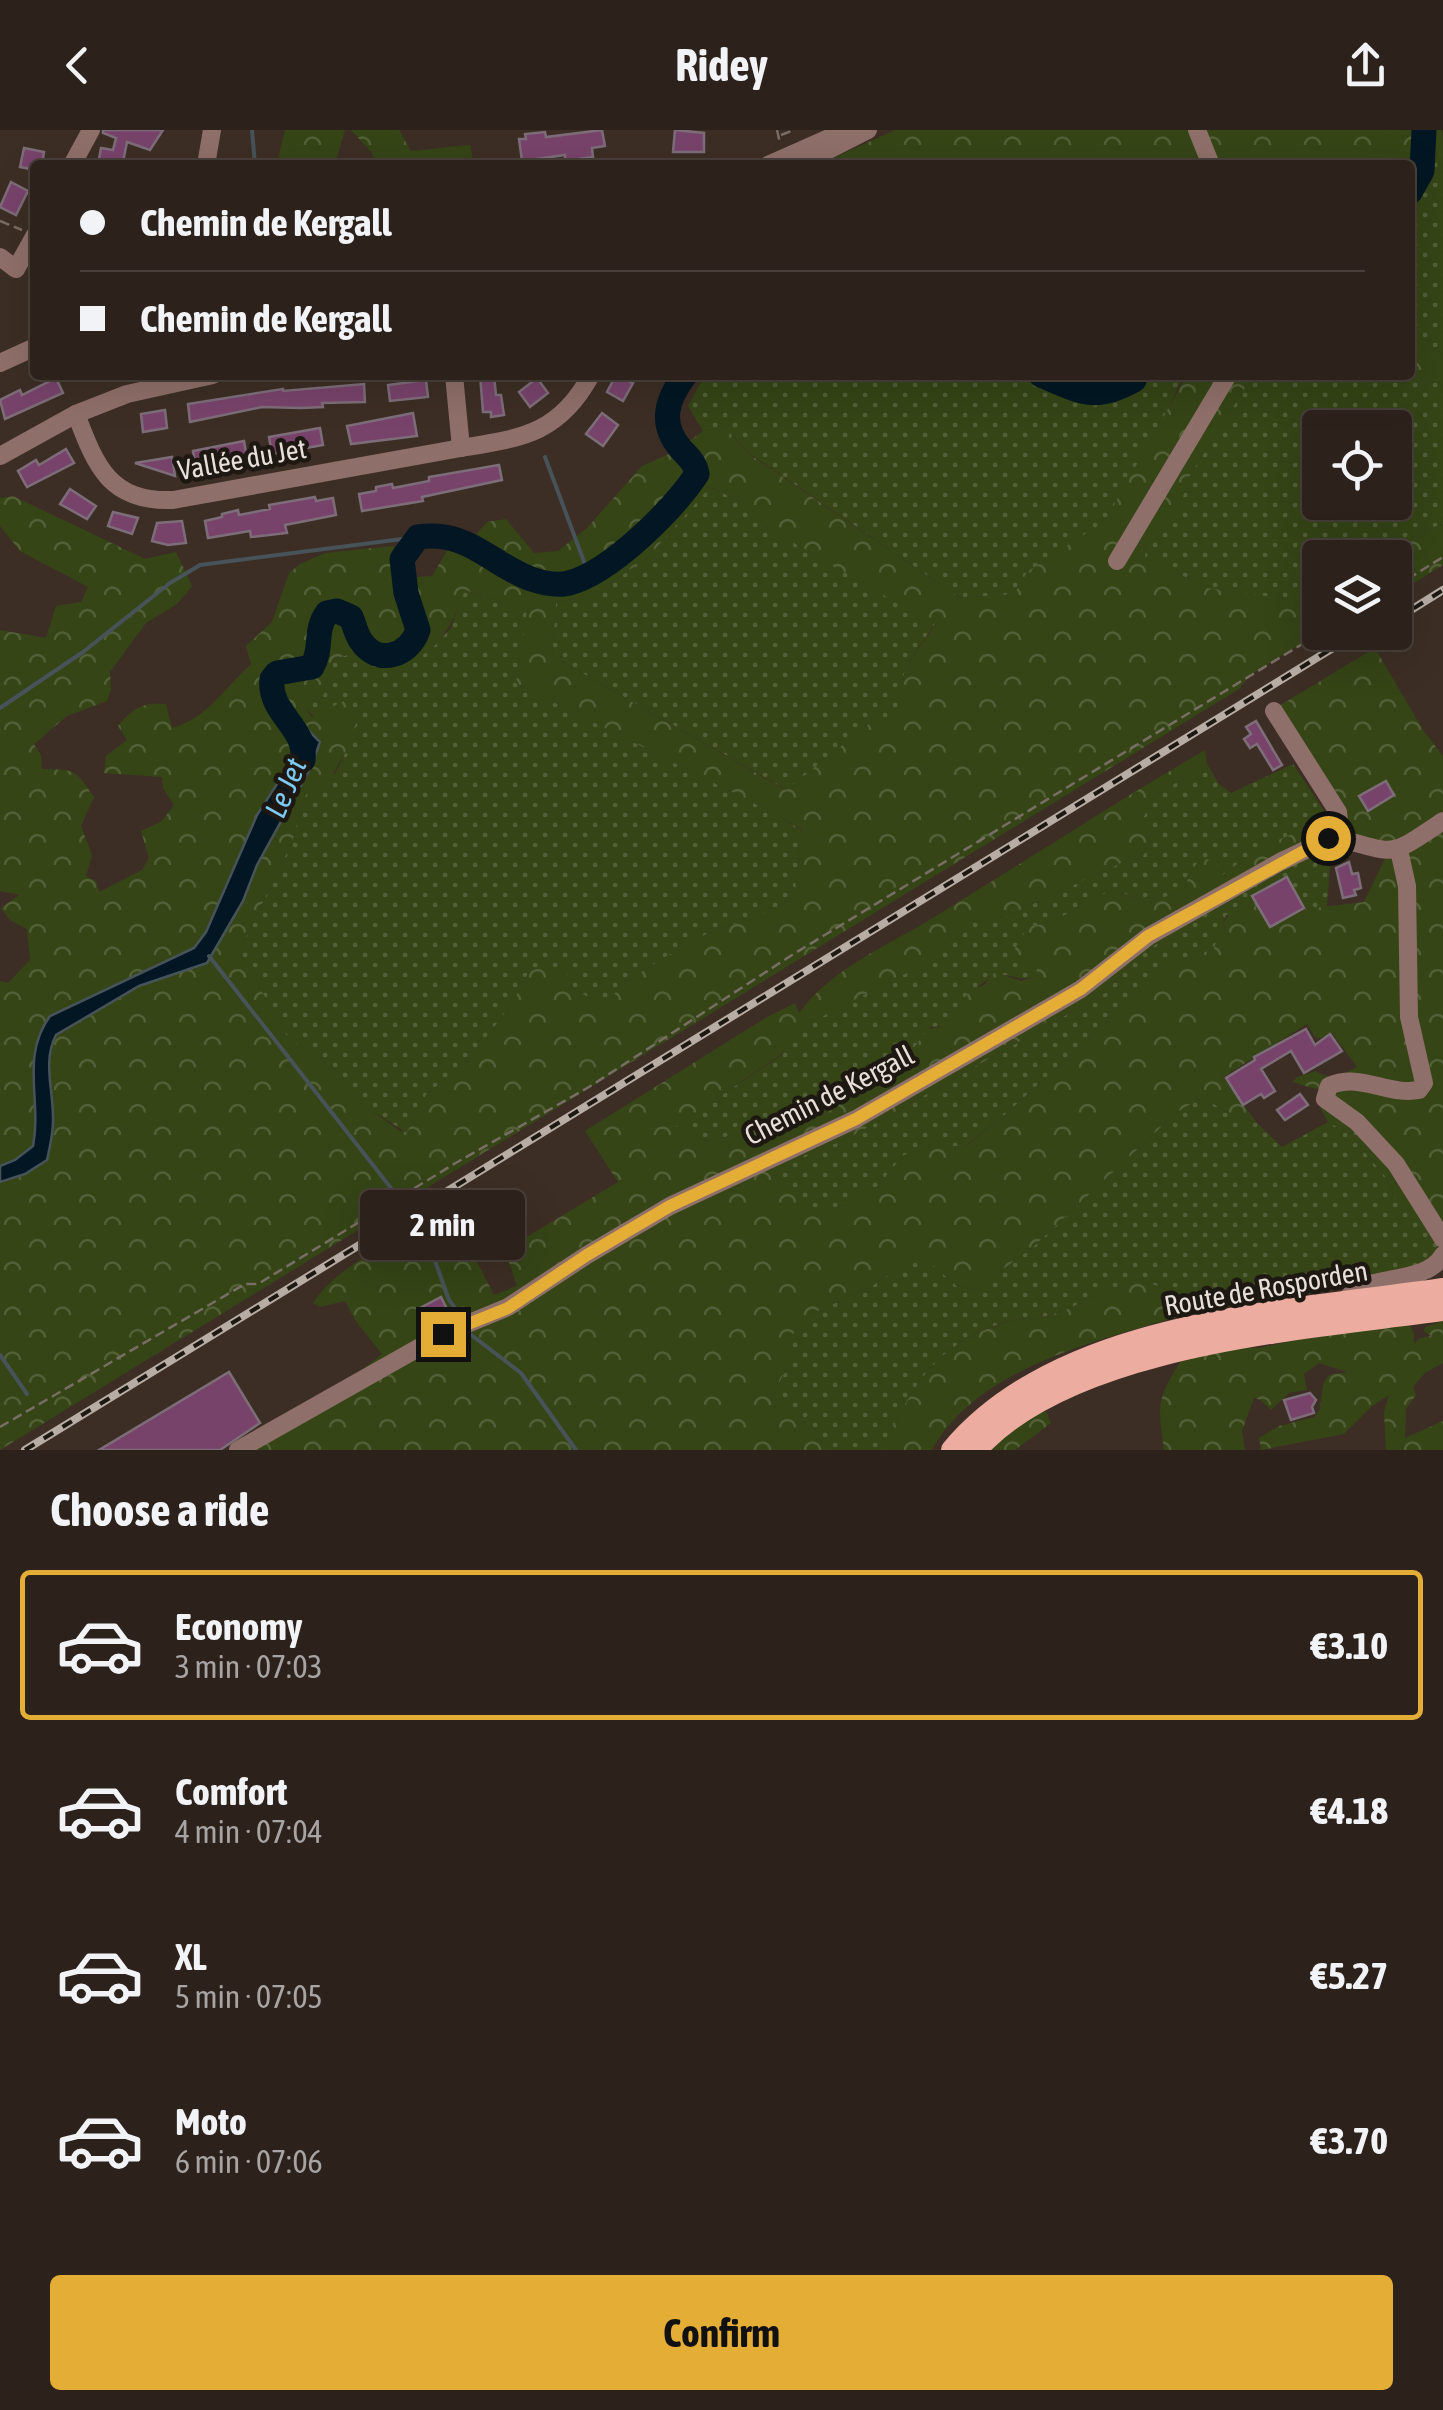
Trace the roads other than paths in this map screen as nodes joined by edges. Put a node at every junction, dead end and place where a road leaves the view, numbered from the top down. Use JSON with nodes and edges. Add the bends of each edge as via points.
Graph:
{"nodes":[{"id":1,"x":91,"y":130,"type":"edge"},
{"id":2,"x":212,"y":130,"type":"edge"},
{"id":3,"x":847,"y":130,"type":"edge"},
{"id":4,"x":868,"y":130,"type":"edge"},
{"id":5,"x":1197,"y":130,"type":"edge"},
{"id":6,"x":823,"y":140,"type":"edge"},
{"id":7,"x":801,"y":147,"type":"edge"},
{"id":8,"x":75,"y":160,"type":"edge"},
{"id":9,"x":207,"y":160,"type":"edge"},
{"id":10,"x":777,"y":160,"type":"edge"},
{"id":11,"x":1209,"y":160,"type":"edge"},
{"id":12,"x":30,"y":244,"type":"edge"},
{"id":13,"x":0,"y":257,"type":"edge"},
{"id":14,"x":30,"y":349,"type":"edge"},
{"id":15,"x":0,"y":363,"type":"edge"},
{"id":16,"x":191,"y":380,"type":"edge"},
{"id":17,"x":454,"y":380,"type":"edge"},
{"id":18,"x":587,"y":380,"type":"edge"},
{"id":19,"x":1225,"y":380,"type":"edge"},
{"id":20,"x":76,"y":414,"type":"junction"},
{"id":21,"x":461,"y":448,"type":"junction"},
{"id":22,"x":0,"y":456,"type":"edge"},
{"id":23,"x":1117,"y":561,"type":"dead end"},
{"id":24,"x":1274,"y":712,"type":"dead end"},
{"id":25,"x":1443,"y":821,"type":"edge"},
{"id":26,"x":1340,"y":839,"type":"junction"},
{"id":27,"x":1398,"y":850,"type":"junction"},
{"id":28,"x":1443,"y":1240,"type":"edge"},
{"id":29,"x":1443,"y":1255,"type":"edge"},
{"id":30,"x":1443,"y":1289,"type":"edge"},
{"id":31,"x":1443,"y":1310,"type":"edge"},
{"id":32,"x":1345,"y":1313,"type":"junction"},
{"id":33,"x":238,"y":1450,"type":"edge"},
{"id":34,"x":952,"y":1450,"type":"edge"},
{"id":35,"x":976,"y":1450,"type":"edge"}],
"edges":[{"from":1,"to":8,"type":"street"},
{"from":2,"to":9,"type":"street"},
{"from":3,"to":6,"type":"street"},
{"from":4,"to":6,"type":"street"},
{"from":5,"to":11,"type":"street"},
{"from":6,"to":7,"type":"street"},
{"from":7,"to":10,"type":"street"},
{"from":12,"to":13,"type":"street","via":[[16,269]]},
{"from":14,"to":15,"type":"street"},
{"from":16,"to":20,"type":"street"},
{"from":17,"to":21,"type":"street"},
{"from":18,"to":21,"type":"street","name":"Vallée du Jet","via":[[553,423],[519,438]]},
{"from":19,"to":23,"type":"street"},
{"from":20,"to":21,"type":"street","name":"Vallée du Jet","via":[[102,472],[126,492],[155,500]]},
{"from":20,"to":22,"type":"street"},
{"from":24,"to":26,"type":"street","via":[[1338,812]]},
{"from":25,"to":27,"type":"street"},
{"from":26,"to":27,"type":"street"},
{"from":26,"to":33,"type":"street","name":"Chemin de Kergall","via":[[1306,848],[1148,936],[1081,989],[856,1119],[670,1206],[508,1308],[443,1334]]},
{"from":27,"to":28,"type":"street","via":[[1408,886],[1409,1017],[1424,1083],[1409,1092],[1344,1082],[1329,1086],[1325,1098],[1396,1164]]},
{"from":29,"to":32,"type":"street","via":[[1429,1270],[1356,1290]]},
{"from":30,"to":32,"type":"main road","name":"Route de Rosporden"},
{"from":31,"to":32,"type":"main road","name":"Route de Rosporden"},
{"from":32,"to":34,"type":"main road","name":"Route de Rosporden","via":[[1215,1322],[1075,1363],[998,1405]]},
{"from":32,"to":35,"type":"main road","name":"Route de Rosporden","via":[[1097,1376],[1038,1401]]}]}
